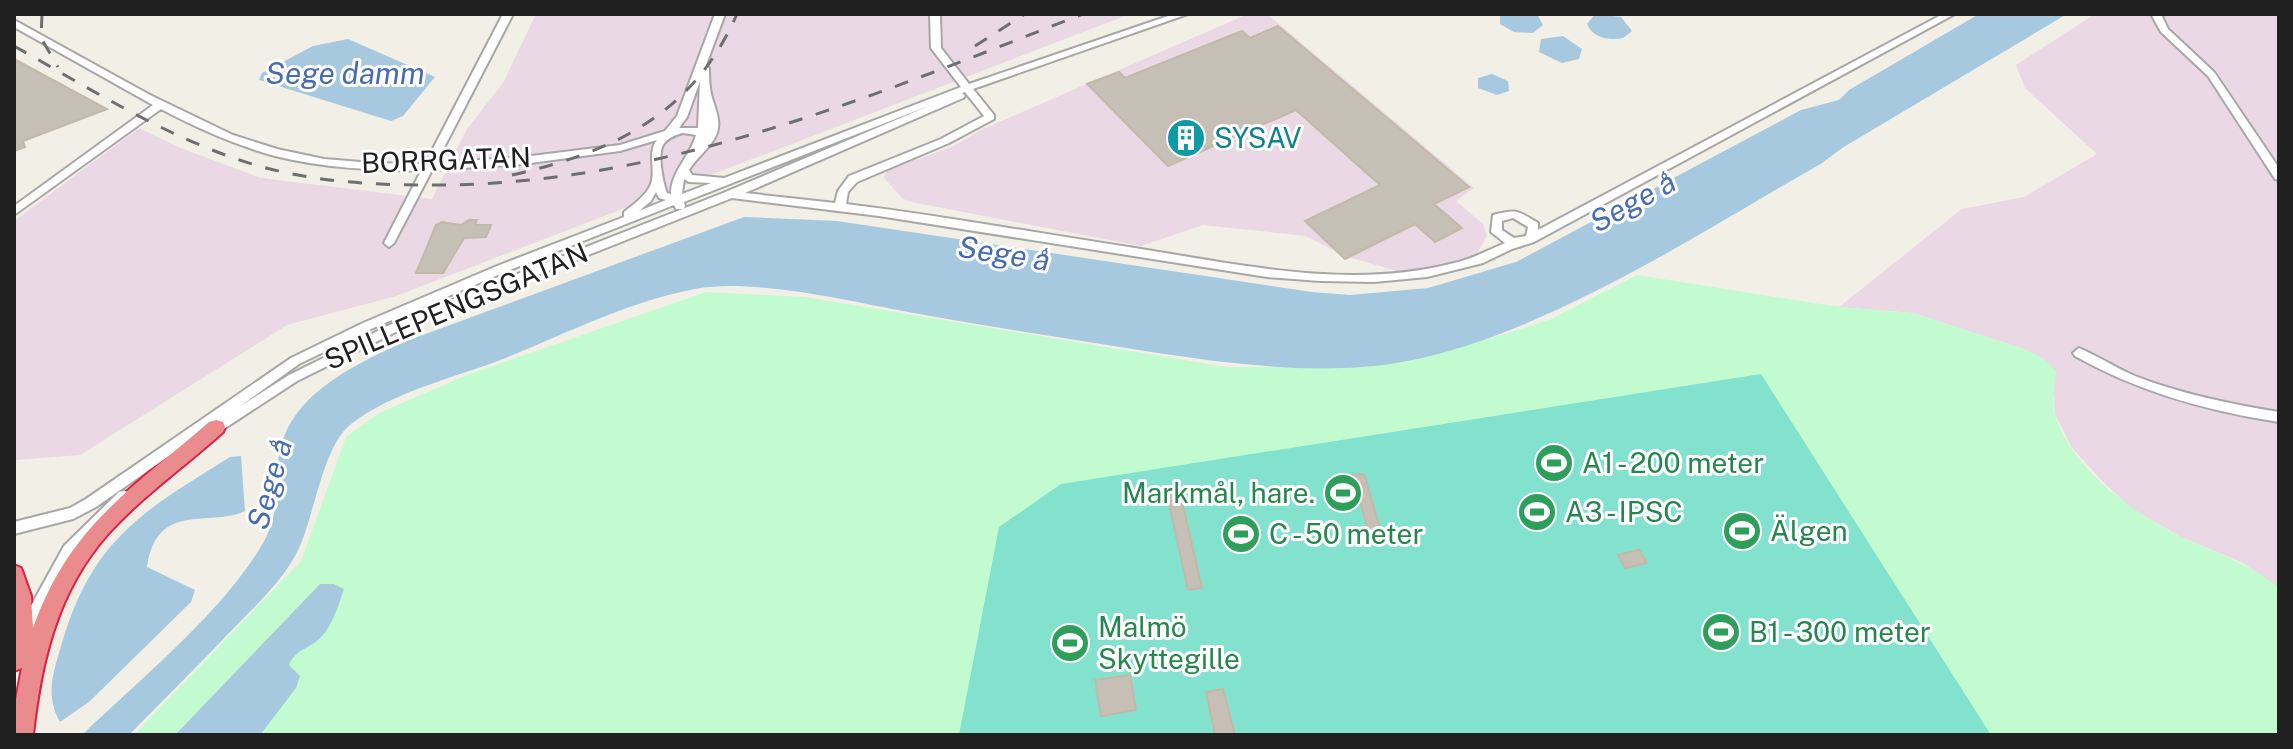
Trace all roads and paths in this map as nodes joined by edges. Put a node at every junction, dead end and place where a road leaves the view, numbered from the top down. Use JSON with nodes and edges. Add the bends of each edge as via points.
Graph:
{"nodes":[{"id":1,"x":19,"y":14,"type":"edge"},
{"id":2,"x":508,"y":14,"type":"edge"},
{"id":3,"x":720,"y":14,"type":"edge"},
{"id":4,"x":935,"y":14,"type":"edge"},
{"id":5,"x":1183,"y":14,"type":"edge"},
{"id":6,"x":1950,"y":14,"type":"edge"},
{"id":7,"x":2156,"y":14,"type":"edge"},
{"id":8,"x":14,"y":23,"type":"edge"},
{"id":9,"x":27,"y":31,"type":"junction"},
{"id":10,"x":704,"y":60,"type":"junction"},
{"id":11,"x":969,"y":89,"type":"junction"},
{"id":12,"x":706,"y":93,"type":"junction"},
{"id":13,"x":161,"y":104,"type":"junction"},
{"id":14,"x":668,"y":133,"type":"junction"},
{"id":15,"x":701,"y":133,"type":"junction"},
{"id":16,"x":620,"y":148,"type":"junction"},
{"id":17,"x":691,"y":155,"type":"junction"},
{"id":18,"x":655,"y":159,"type":"junction"},
{"id":19,"x":429,"y":166,"type":"junction"},
{"id":20,"x":683,"y":169,"type":"junction"},
{"id":21,"x":2279,"y":176,"type":"edge"},
{"id":22,"x":731,"y":179,"type":"junction"},
{"id":23,"x":657,"y":182,"type":"junction"},
{"id":24,"x":727,"y":196,"type":"junction"},
{"id":25,"x":680,"y":207,"type":"junction"},
{"id":26,"x":840,"y":207,"type":"junction"},
{"id":27,"x":14,"y":211,"type":"edge"},
{"id":28,"x":1528,"y":220,"type":"junction"},
{"id":29,"x":1569,"y":220,"type":"junction"},
{"id":30,"x":609,"y":227,"type":"junction"},
{"id":31,"x":1496,"y":232,"type":"junction"},
{"id":32,"x":1524,"y":240,"type":"junction"},
{"id":33,"x":389,"y":243,"type":"dead end"},
{"id":34,"x":1490,"y":254,"type":"junction"},
{"id":35,"x":2079,"y":353,"type":"dead end"},
{"id":36,"x":2279,"y":417,"type":"edge"},
{"id":37,"x":216,"y":427,"type":"junction"},
{"id":38,"x":14,"y":528,"type":"edge"},
{"id":39,"x":14,"y":574,"type":"edge"},
{"id":40,"x":23,"y":635,"type":"junction"},
{"id":41,"x":14,"y":660,"type":"edge"},
{"id":42,"x":14,"y":669,"type":"edge"},
{"id":43,"x":14,"y":701,"type":"edge"},
{"id":44,"x":21,"y":735,"type":"edge"}],
"edges":[{"from":1,"to":9,"type":"street"},
{"from":2,"to":19,"type":"street"},
{"from":3,"to":10,"type":"street"},
{"from":4,"to":11,"type":"street","via":[[936,48]]},
{"from":5,"to":11,"type":"street","name":"SPILLEPENGSGATAN"},
{"from":6,"to":29,"type":"street"},
{"from":7,"to":21,"type":"street","via":[[2164,30],[2211,74]]},
{"from":8,"to":9,"type":"street","name":"BORRGATAN"},
{"from":9,"to":13,"type":"street","name":"BORRGATAN"},
{"from":10,"to":12,"type":"street"},
{"from":10,"to":14,"type":"street","via":[[682,117]]},
{"from":11,"to":22,"type":"street","name":"SPILLEPENGSGATAN"},
{"from":11,"to":24,"type":"street","name":"SPILLEPENGSGATAN","via":[[949,103]]},
{"from":11,"to":26,"type":"street","via":[[990,117],[853,179],[843,191]]},
{"from":12,"to":15,"type":"street"},
{"from":12,"to":17,"type":"street","via":[[715,126],[708,141]]},
{"from":13,"to":19,"type":"street","name":"BORRGATAN","via":[[231,138],[291,154],[342,163]]},
{"from":13,"to":27,"type":"street"},
{"from":14,"to":15,"type":"street","name":"BORRGATAN","via":[[685,128]]},
{"from":14,"to":16,"type":"street","name":"BORRGATAN"},
{"from":14,"to":18,"type":"street"},
{"from":15,"to":17,"type":"street"},
{"from":16,"to":18,"type":"street","name":"BORRGATAN"},
{"from":16,"to":19,"type":"street","name":"BORRGATAN"},
{"from":17,"to":20,"type":"street"},
{"from":18,"to":23,"type":"street"},
{"from":19,"to":33,"type":"street"},
{"from":20,"to":22,"type":"street","via":[[699,181]]},
{"from":20,"to":25,"type":"street"},
{"from":22,"to":25,"type":"street","name":"SPILLEPENGSGATAN"},
{"from":23,"to":25,"type":"street","via":[[663,195]]},
{"from":23,"to":30,"type":"street","via":[[637,209]]},
{"from":24,"to":25,"type":"street","name":"SPILLEPENGSGATAN"},
{"from":24,"to":26,"type":"street"},
{"from":25,"to":30,"type":"street","name":"SPILLEPENGSGATAN"},
{"from":25,"to":37,"type":"street","name":"SPILLEPENGSGATAN","via":[[338,353]]},
{"from":26,"to":34,"type":"street","via":[[1327,278],[1430,271]]},
{"from":28,"to":29,"type":"street"},
{"from":28,"to":31,"type":"street","via":[[1502,215],[1494,222]]},
{"from":28,"to":32,"type":"street","via":[[1535,231]]},
{"from":29,"to":32,"type":"street"},
{"from":30,"to":38,"type":"street","name":"SPILLEPENGSGATAN","via":[[442,293],[295,361],[91,503]]},
{"from":31,"to":32,"type":"street","via":[[1505,239]]},
{"from":31,"to":34,"type":"street"},
{"from":32,"to":34,"type":"street"},
{"from":35,"to":36,"type":"street","via":[[2141,385]]},
{"from":37,"to":40,"type":"street","name":"SPILLEPENGSGATAN","via":[[85,531],[54,572]]},
{"from":37,"to":44,"type":"highway","via":[[90,540],[69,571],[34,652]]},
{"from":39,"to":40,"type":"highway"},
{"from":40,"to":41,"type":"highway"},
{"from":41,"to":42,"type":"highway"},
{"from":43,"to":44,"type":"highway"}]}
